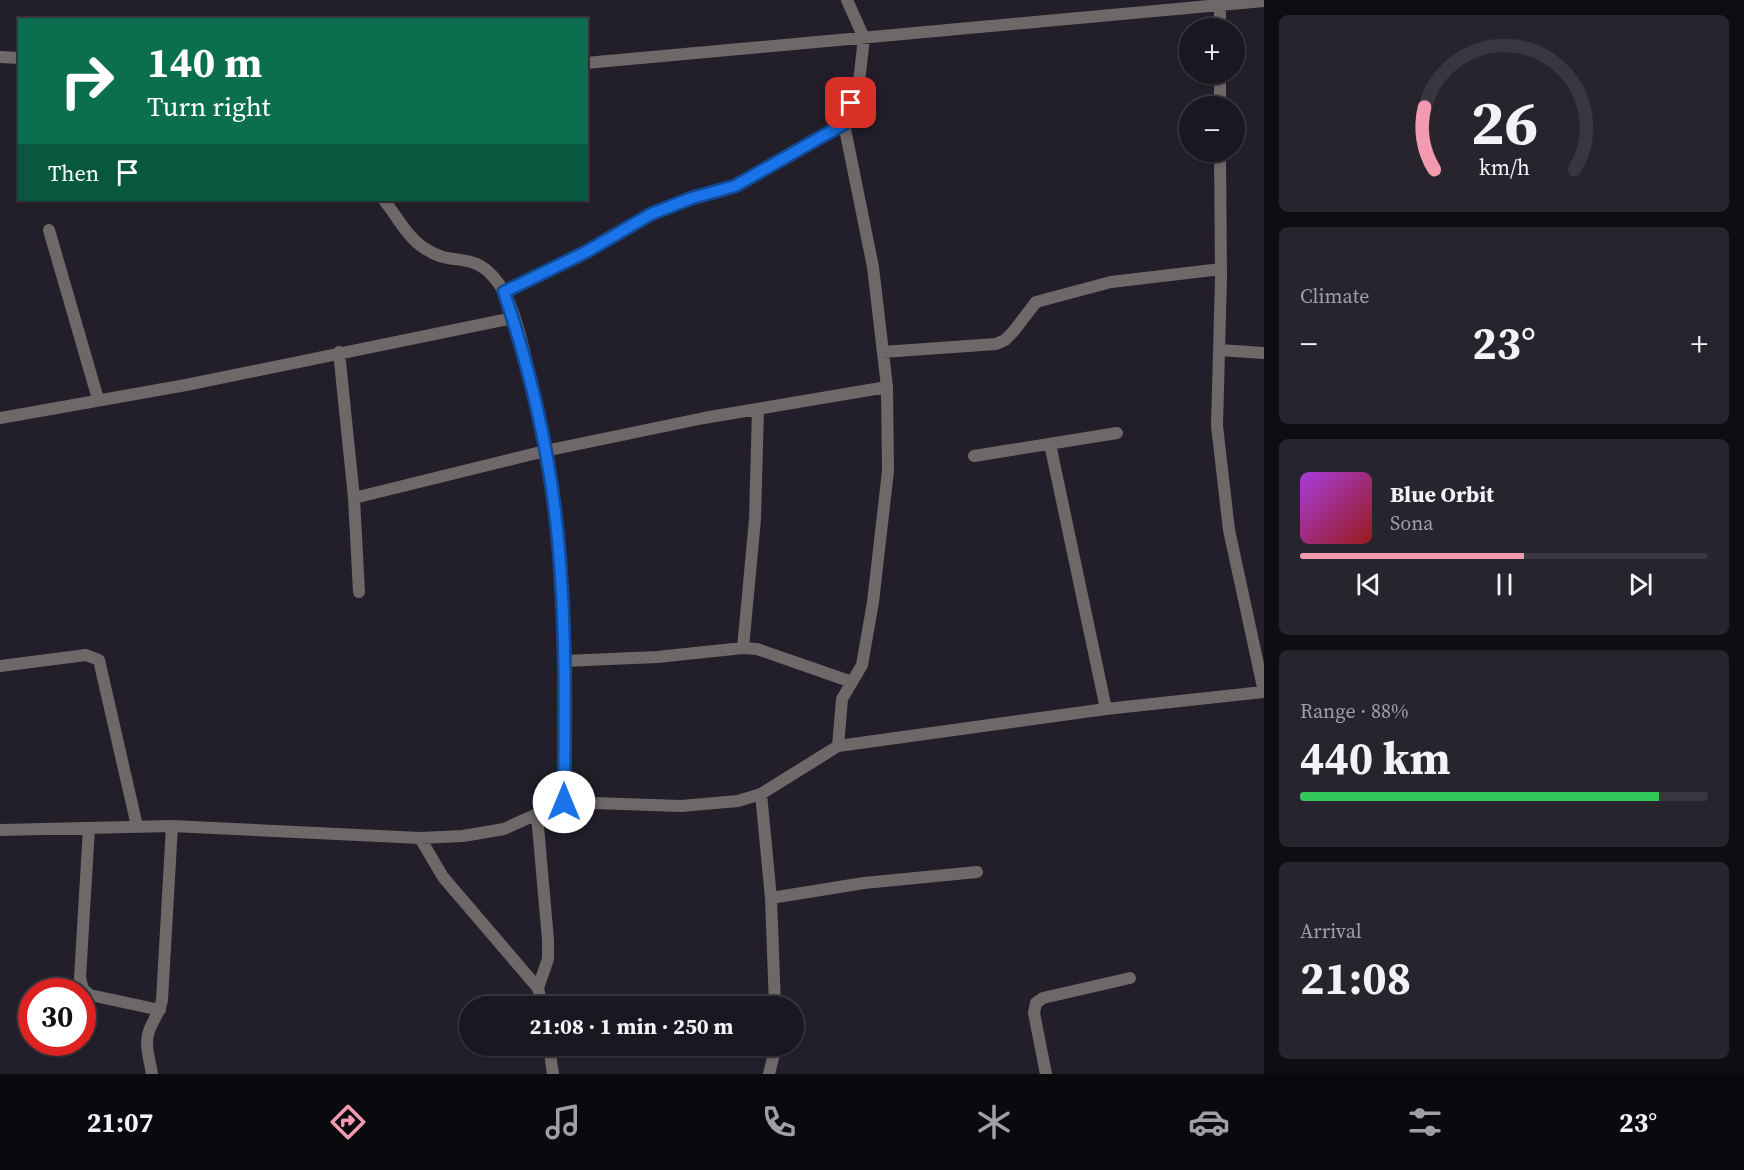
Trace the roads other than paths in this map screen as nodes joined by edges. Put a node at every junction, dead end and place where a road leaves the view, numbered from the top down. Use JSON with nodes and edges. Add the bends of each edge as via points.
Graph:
{"nodes":[{"id":1,"x":847,"y":0,"type":"edge"},
{"id":2,"x":1264,"y":1,"type":"edge"},
{"id":3,"x":1220,"y":3,"type":"edge"},
{"id":4,"x":864,"y":38,"type":"junction"},
{"id":5,"x":0,"y":57,"type":"edge"},
{"id":6,"x":18,"y":58,"type":"edge"},
{"id":7,"x":588,"y":63,"type":"edge"},
{"id":8,"x":844,"y":124,"type":"junction"},
{"id":9,"x":1220,"y":162,"type":"edge"},
{"id":10,"x":385,"y":201,"type":"edge"},
{"id":11,"x":49,"y":230,"type":"dead end"},
{"id":12,"x":1221,"y":268,"type":"junction"},
{"id":13,"x":504,"y":292,"type":"junction"},
{"id":14,"x":513,"y":318,"type":"junction"},
{"id":15,"x":1219,"y":350,"type":"junction"},
{"id":16,"x":339,"y":352,"type":"junction"},
{"id":17,"x":883,"y":352,"type":"junction"},
{"id":18,"x":1264,"y":354,"type":"edge"},
{"id":19,"x":886,"y":387,"type":"junction"},
{"id":20,"x":98,"y":399,"type":"junction"},
{"id":21,"x":758,"y":409,"type":"junction"},
{"id":22,"x":0,"y":418,"type":"edge"},
{"id":23,"x":1116,"y":433,"type":"dead end"},
{"id":24,"x":1050,"y":444,"type":"junction"},
{"id":25,"x":545,"y":451,"type":"junction"},
{"id":26,"x":974,"y":456,"type":"dead end"},
{"id":27,"x":354,"y":498,"type":"junction"},
{"id":28,"x":359,"y":592,"type":"dead end"},
{"id":29,"x":743,"y":648,"type":"junction"},
{"id":30,"x":564,"y":661,"type":"junction"},
{"id":31,"x":0,"y":666,"type":"edge"},
{"id":32,"x":852,"y":682,"type":"junction"},
{"id":33,"x":1264,"y":692,"type":"edge"},
{"id":34,"x":1106,"y":709,"type":"junction"},
{"id":35,"x":838,"y":746,"type":"junction"},
{"id":36,"x":761,"y":794,"type":"junction"},
{"id":37,"x":564,"y":802,"type":"junction"},
{"id":38,"x":537,"y":815,"type":"junction"},
{"id":39,"x":138,"y":826,"type":"junction"},
{"id":40,"x":172,"y":826,"type":"junction"},
{"id":41,"x":89,"y":828,"type":"junction"},
{"id":42,"x":0,"y":830,"type":"edge"},
{"id":43,"x":420,"y":838,"type":"junction"},
{"id":44,"x":978,"y":872,"type":"dead end"},
{"id":45,"x":771,"y":898,"type":"junction"},
{"id":46,"x":1130,"y":978,"type":"dead end"},
{"id":47,"x":538,"y":988,"type":"junction"},
{"id":48,"x":540,"y":996,"type":"edge"},
{"id":49,"x":775,"y":996,"type":"edge"},
{"id":50,"x":160,"y":1010,"type":"junction"},
{"id":51,"x":550,"y":1056,"type":"edge"},
{"id":52,"x":774,"y":1056,"type":"edge"},
{"id":53,"x":152,"y":1074,"type":"edge"},
{"id":54,"x":553,"y":1074,"type":"edge"},
{"id":55,"x":769,"y":1074,"type":"edge"},
{"id":56,"x":1046,"y":1074,"type":"edge"}],
"edges":[{"from":1,"to":4,"type":"street"},
{"from":2,"to":3,"type":"street"},
{"from":3,"to":4,"type":"street"},
{"from":4,"to":7,"type":"street"},
{"from":4,"to":8,"type":"street","via":[[859,82]]},
{"from":5,"to":6,"type":"street"},
{"from":8,"to":13,"type":"street","via":[[735,186],[651,214],[586,252]]},
{"from":8,"to":17,"type":"street","via":[[873,267]]},
{"from":9,"to":12,"type":"street"},
{"from":10,"to":13,"type":"street","via":[[424,248],[441,256],[472,260]]},
{"from":11,"to":20,"type":"street"},
{"from":12,"to":15,"type":"street"},
{"from":12,"to":17,"type":"street","via":[[1111,282],[1036,302],[1013,332],[996,344]]},
{"from":13,"to":14,"type":"street"},
{"from":14,"to":16,"type":"street"},
{"from":14,"to":25,"type":"street"},
{"from":15,"to":18,"type":"street"},
{"from":15,"to":33,"type":"street","via":[[1217,426],[1228,530]]},
{"from":16,"to":20,"type":"street","via":[[186,385]]},
{"from":16,"to":27,"type":"street"},
{"from":17,"to":19,"type":"street"},
{"from":19,"to":21,"type":"street"},
{"from":19,"to":32,"type":"street","via":[[888,471],[878,558],[862,665]]},
{"from":20,"to":22,"type":"street"},
{"from":21,"to":25,"type":"street"},
{"from":21,"to":29,"type":"street","via":[[755,519]]},
{"from":23,"to":24,"type":"street"},
{"from":24,"to":26,"type":"street"},
{"from":24,"to":34,"type":"street"},
{"from":25,"to":27,"type":"street"},
{"from":25,"to":30,"type":"street","via":[[559,548]]},
{"from":27,"to":28,"type":"street"},
{"from":29,"to":30,"type":"street"},
{"from":29,"to":32,"type":"street","via":[[757,649]]},
{"from":30,"to":37,"type":"street"},
{"from":31,"to":39,"type":"street","via":[[86,655],[99,660]]},
{"from":32,"to":35,"type":"street","via":[[840,708]]},
{"from":33,"to":34,"type":"street"},
{"from":34,"to":35,"type":"street"},
{"from":35,"to":36,"type":"street"},
{"from":36,"to":37,"type":"street","via":[[702,806]]},
{"from":36,"to":45,"type":"street"},
{"from":37,"to":38,"type":"street"},
{"from":38,"to":43,"type":"street","via":[[504,829]]},
{"from":38,"to":47,"type":"street","via":[[548,940],[548,959]]},
{"from":39,"to":40,"type":"street"},
{"from":39,"to":41,"type":"street"},
{"from":40,"to":43,"type":"street"},
{"from":40,"to":50,"type":"street"},
{"from":41,"to":42,"type":"street"},
{"from":41,"to":50,"type":"street","via":[[80,978],[83,989],[90,995]]},
{"from":43,"to":47,"type":"street","via":[[443,877]]},
{"from":44,"to":45,"type":"street","via":[[864,883]]},
{"from":45,"to":49,"type":"street"},
{"from":46,"to":56,"type":"street","via":[[1043,998],[1036,1004]]},
{"from":47,"to":48,"type":"street"},
{"from":50,"to":53,"type":"street","via":[[148,1032]]},
{"from":51,"to":54,"type":"street"},
{"from":52,"to":55,"type":"street"}]}
